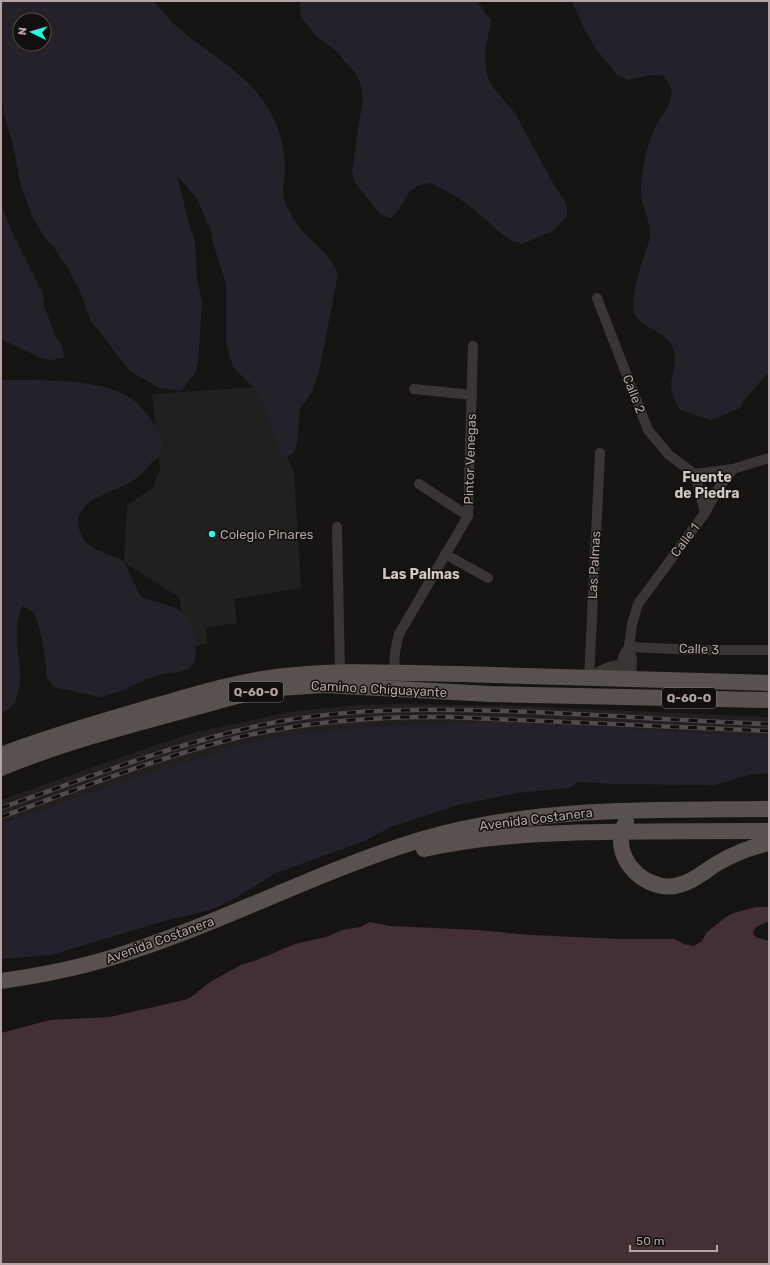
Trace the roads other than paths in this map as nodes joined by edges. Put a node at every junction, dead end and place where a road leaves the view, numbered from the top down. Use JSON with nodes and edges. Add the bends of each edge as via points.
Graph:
{"nodes":[{"id":1,"x":597,"y":298,"type":"dead end"},
{"id":2,"x":473,"y":346,"type":"dead end"},
{"id":3,"x":414,"y":389,"type":"dead end"},
{"id":4,"x":472,"y":395,"type":"junction"},
{"id":5,"x":600,"y":453,"type":"dead end"},
{"id":6,"x":769,"y":458,"type":"edge"},
{"id":7,"x":733,"y":468,"type":"junction"},
{"id":8,"x":695,"y":474,"type":"junction"},
{"id":9,"x":419,"y":484,"type":"dead end"},
{"id":10,"x":705,"y":513,"type":"junction"},
{"id":11,"x":468,"y":516,"type":"junction"},
{"id":12,"x":337,"y":527,"type":"dead end"},
{"id":13,"x":445,"y":554,"type":"junction"},
{"id":14,"x":488,"y":578,"type":"dead end"},
{"id":15,"x":629,"y":647,"type":"junction"},
{"id":16,"x":769,"y":650,"type":"edge"},
{"id":17,"x":620,"y":666,"type":"junction"},
{"id":18,"x":340,"y":672,"type":"junction"},
{"id":19,"x":394,"y":673,"type":"junction"},
{"id":20,"x":631,"y":676,"type":"junction"},
{"id":21,"x":588,"y":678,"type":"junction"},
{"id":22,"x":769,"y":683,"type":"edge"},
{"id":23,"x":608,"y":696,"type":"junction"},
{"id":24,"x":769,"y":700,"type":"edge"},
{"id":25,"x":1,"y":755,"type":"edge"},
{"id":26,"x":1,"y":768,"type":"edge"},
{"id":27,"x":769,"y":809,"type":"edge"},
{"id":28,"x":636,"y":810,"type":"junction"},
{"id":29,"x":623,"y":831,"type":"junction"},
{"id":30,"x":769,"y":831,"type":"edge"},
{"id":31,"x":769,"y":843,"type":"edge"},
{"id":32,"x":313,"y":880,"type":"junction"},
{"id":33,"x":1,"y":981,"type":"edge"}],
"edges":[{"from":1,"to":8,"type":"street","name":"Calle 2","via":[[648,430],[669,455]]},
{"from":2,"to":4,"type":"street","name":"Pintor Venegas"},
{"from":3,"to":4,"type":"street"},
{"from":4,"to":11,"type":"street","name":"Pintor Venegas"},
{"from":5,"to":21,"type":"street","name":"Las Palmas"},
{"from":6,"to":7,"type":"street"},
{"from":7,"to":8,"type":"street"},
{"from":7,"to":10,"type":"street","name":"Calle 1","via":[[718,488]]},
{"from":8,"to":10,"type":"street"},
{"from":9,"to":11,"type":"street"},
{"from":10,"to":15,"type":"street","name":"Calle 1","via":[[638,604]]},
{"from":11,"to":13,"type":"street","name":"Pintor Venegas"},
{"from":12,"to":18,"type":"street"},
{"from":13,"to":14,"type":"street"},
{"from":13,"to":19,"type":"street","name":"Pintor Venegas","via":[[398,634]]},
{"from":15,"to":16,"type":"street","name":"Calle 3"},
{"from":15,"to":17,"type":"street","name":"Calle 1"},
{"from":15,"to":20,"type":"street","name":"Calle 1","via":[[632,660]]},
{"from":17,"to":20,"type":"street","via":[[626,668]]},
{"from":17,"to":21,"type":"street","via":[[608,667]]},
{"from":18,"to":19,"type":"main road","name":"Camino a Chiguayante","number":"Q-60-O"},
{"from":18,"to":25,"type":"main road","name":"Camino a Chiguayante","number":"Q-60-O","via":[[285,676],[230,685],[69,731]]},
{"from":19,"to":21,"type":"main road","name":"Camino a Chiguayante","number":"Q-60-O"},
{"from":20,"to":21,"type":"main road","name":"Camino a Chiguayante","number":"Q-60-O"},
{"from":20,"to":22,"type":"main road","name":"Camino a Chiguayante","number":"Q-60-O"},
{"from":20,"to":23,"type":"main road","via":[[619,690]]},
{"from":23,"to":24,"type":"main road","name":"Camino a Chiguayante","number":"Q-60-O"},
{"from":23,"to":26,"type":"main road","name":"Camino a Chiguayante","number":"Q-60-O","via":[[454,693],[347,685],[278,688],[233,697],[84,739]]},
{"from":27,"to":28,"type":"main road","name":"Avenida Costanera"},
{"from":28,"to":29,"type":"main road"},
{"from":28,"to":32,"type":"main road","name":"Avenida Costanera","via":[[553,815],[466,828],[392,849]]},
{"from":29,"to":30,"type":"main road","name":"Avenida Costanera"},
{"from":29,"to":31,"type":"main road","via":[[622,847],[630,866],[644,880],[662,886],[686,883],[726,859]]},
{"from":29,"to":32,"type":"main road","name":"Avenida Costanera","via":[[533,834],[475,840],[427,848]]},
{"from":32,"to":33,"type":"main road","name":"Avenida Costanera","via":[[192,930],[129,952],[79,966]]}]}
